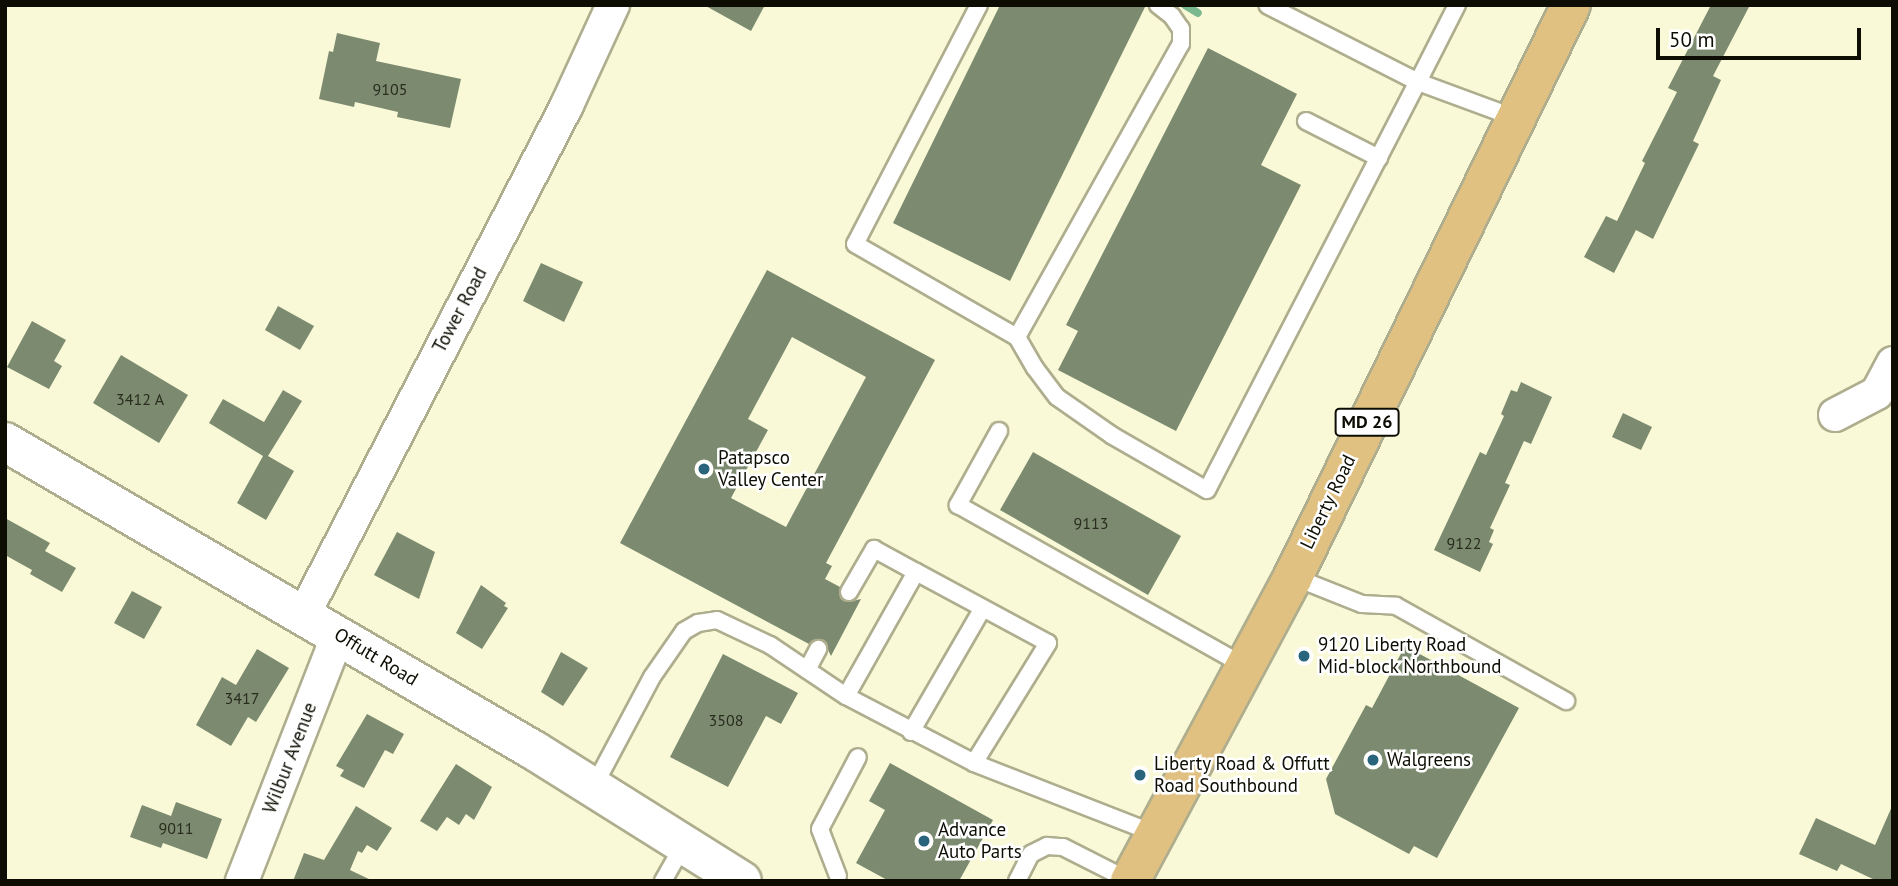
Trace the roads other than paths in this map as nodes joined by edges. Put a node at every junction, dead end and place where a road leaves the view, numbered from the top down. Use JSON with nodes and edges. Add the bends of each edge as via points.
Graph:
{"nodes":[{"id":1,"x":613,"y":5,"type":"edge"},
{"id":2,"x":979,"y":5,"type":"edge"},
{"id":3,"x":1158,"y":5,"type":"edge"},
{"id":4,"x":1267,"y":5,"type":"edge"},
{"id":5,"x":1457,"y":5,"type":"edge"},
{"id":6,"x":1571,"y":5,"type":"edge"},
{"id":7,"x":1418,"y":82,"type":"junction"},
{"id":8,"x":1516,"y":118,"type":"junction"},
{"id":9,"x":1306,"y":121,"type":"dead end"},
{"id":10,"x":1379,"y":158,"type":"junction"},
{"id":11,"x":1017,"y":337,"type":"junction"},
{"id":12,"x":1893,"y":363,"type":"edge"},
{"id":13,"x":1835,"y":415,"type":"dead end"},
{"id":14,"x":999,"y":431,"type":"dead end"},
{"id":15,"x":5,"y":442,"type":"edge"},
{"id":16,"x":916,"y":572,"type":"junction"},
{"id":17,"x":1293,"y":576,"type":"junction"},
{"id":18,"x":849,"y":592,"type":"dead end"},
{"id":19,"x":983,"y":608,"type":"junction"},
{"id":20,"x":304,"y":614,"type":"junction"},
{"id":21,"x":338,"y":635,"type":"junction"},
{"id":22,"x":818,"y":649,"type":"dead end"},
{"id":23,"x":1245,"y":666,"type":"junction"},
{"id":24,"x":807,"y":670,"type":"junction"},
{"id":25,"x":846,"y":696,"type":"junction"},
{"id":26,"x":1566,"y":701,"type":"dead end"},
{"id":27,"x":911,"y":732,"type":"junction"},
{"id":28,"x":858,"y":757,"type":"dead end"},
{"id":29,"x":974,"y":763,"type":"junction"},
{"id":30,"x":594,"y":786,"type":"junction"},
{"id":31,"x":1156,"y":834,"type":"junction"},
{"id":32,"x":684,"y":844,"type":"junction"},
{"id":33,"x":840,"y":879,"type":"edge"},
{"id":34,"x":242,"y":881,"type":"edge"},
{"id":35,"x":663,"y":881,"type":"edge"},
{"id":36,"x":742,"y":881,"type":"edge"},
{"id":37,"x":1017,"y":881,"type":"edge"},
{"id":38,"x":1130,"y":881,"type":"edge"}],
"edges":[{"from":1,"to":20,"type":"street","name":"Tower Road","via":[[568,105]]},
{"from":2,"to":11,"type":"lane","via":[[855,244]]},
{"from":3,"to":11,"type":"lane","via":[[1181,29],[1181,44]]},
{"from":4,"to":7,"type":"lane"},
{"from":5,"to":7,"type":"lane"},
{"from":6,"to":8,"type":"main road","name":"Liberty Road","number":"MD 26"},
{"from":7,"to":8,"type":"lane"},
{"from":7,"to":10,"type":"lane"},
{"from":8,"to":17,"type":"main road","name":"Liberty Road","number":"MD 26"},
{"from":9,"to":10,"type":"lane"},
{"from":10,"to":11,"type":"lane","via":[[1208,490],[1113,436],[1057,397]]},
{"from":12,"to":13,"type":"street","via":[[1877,393]]},
{"from":14,"to":23,"type":"lane","via":[[958,505]]},
{"from":15,"to":20,"type":"street","name":"Offutt Road"},
{"from":16,"to":18,"type":"lane","via":[[874,549]]},
{"from":16,"to":19,"type":"lane"},
{"from":16,"to":25,"type":"lane"},
{"from":17,"to":23,"type":"main road","name":"Liberty Road","number":"MD 26"},
{"from":17,"to":26,"type":"lane","via":[[1362,604],[1396,606]]},
{"from":19,"to":27,"type":"lane"},
{"from":19,"to":29,"type":"lane","via":[[1048,643]]},
{"from":20,"to":21,"type":"street","name":"Offutt Road"},
{"from":21,"to":30,"type":"street","name":"Offutt Road"},
{"from":21,"to":34,"type":"street","name":"Wilbur Avenue"},
{"from":22,"to":24,"type":"lane"},
{"from":23,"to":31,"type":"main road","name":"Liberty Road","number":"MD 26"},
{"from":24,"to":25,"type":"lane"},
{"from":24,"to":30,"type":"lane","via":[[770,645],[717,620],[698,623],[684,631],[652,677]]},
{"from":25,"to":27,"type":"lane"},
{"from":27,"to":29,"type":"lane"},
{"from":28,"to":33,"type":"lane","via":[[820,829]]},
{"from":29,"to":31,"type":"lane"},
{"from":30,"to":32,"type":"street","name":"Offutt Road"},
{"from":31,"to":38,"type":"main road","name":"Liberty Road","number":"MD 26"},
{"from":32,"to":35,"type":"lane"},
{"from":32,"to":36,"type":"street","name":"Offutt Road"},
{"from":37,"to":38,"type":"lane","via":[[1031,854],[1047,846],[1063,847]]}]}
